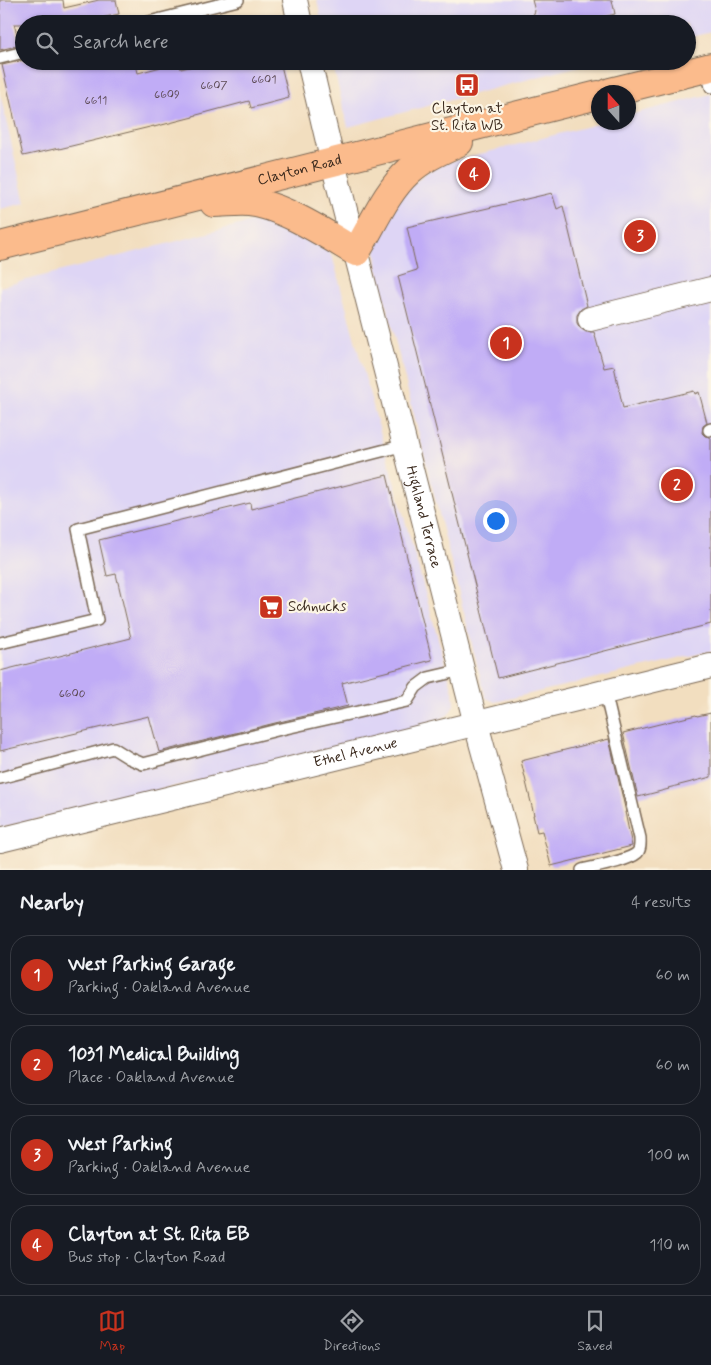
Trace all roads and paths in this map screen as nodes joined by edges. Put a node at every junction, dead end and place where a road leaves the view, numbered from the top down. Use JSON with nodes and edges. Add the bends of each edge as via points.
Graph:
{"nodes":[{"id":1,"x":238,"y":0,"type":"edge"},
{"id":2,"x":295,"y":0,"type":"edge"},
{"id":3,"x":177,"y":15,"type":"edge"},
{"id":4,"x":298,"y":15,"type":"edge"},
{"id":5,"x":15,"y":54,"type":"edge"},
{"id":6,"x":0,"y":58,"type":"edge"},
{"id":7,"x":311,"y":70,"type":"edge"},
{"id":8,"x":709,"y":74,"type":"edge"},
{"id":9,"x":636,"y":87,"type":"edge"},
{"id":10,"x":591,"y":98,"type":"edge"},
{"id":11,"x":506,"y":119,"type":"junction"},
{"id":12,"x":333,"y":163,"type":"junction"},
{"id":13,"x":165,"y":204,"type":"junction"},
{"id":14,"x":0,"y":246,"type":"edge"},
{"id":15,"x":356,"y":252,"type":"junction"},
{"id":16,"x":711,"y":289,"type":"edge"},
{"id":17,"x":590,"y":319,"type":"dead end"},
{"id":18,"x":405,"y":445,"type":"junction"},
{"id":19,"x":0,"y":643,"type":"edge"},
{"id":20,"x":711,"y":666,"type":"edge"},
{"id":21,"x":462,"y":670,"type":"junction"},
{"id":22,"x":605,"y":692,"type":"junction"},
{"id":23,"x":476,"y":724,"type":"junction"},
{"id":24,"x":0,"y":778,"type":"edge"},
{"id":25,"x":0,"y":840,"type":"edge"},
{"id":26,"x":516,"y":870,"type":"edge"},
{"id":27,"x":582,"y":870,"type":"edge"}],
"edges":[{"from":1,"to":3,"type":"lane"},
{"from":2,"to":4,"type":"street"},
{"from":5,"to":6,"type":"lane"},
{"from":7,"to":12,"type":"street","name":"Highland Terrace"},
{"from":8,"to":9,"type":"main road"},
{"from":10,"to":11,"type":"main road","name":"Clayton Road"},
{"from":11,"to":12,"type":"main road","name":"Clayton Road"},
{"from":11,"to":15,"type":"main road","via":[[427,158],[410,170],[391,192]]},
{"from":12,"to":13,"type":"main road","name":"Clayton Road"},
{"from":12,"to":15,"type":"street","name":"Highland Terrace"},
{"from":13,"to":14,"type":"main road","name":"Clayton Road"},
{"from":13,"to":15,"type":"main road","via":[[249,202],[268,206]]},
{"from":15,"to":18,"type":"street","name":"Highland Terrace"},
{"from":16,"to":17,"type":"street"},
{"from":18,"to":19,"type":"lane","via":[[78,529],[98,620]]},
{"from":18,"to":21,"type":"street","name":"Highland Terrace"},
{"from":20,"to":22,"type":"street","name":"Ethel Avenue"},
{"from":21,"to":23,"type":"street","name":"Highland Terrace"},
{"from":21,"to":24,"type":"lane","via":[[428,678],[416,687],[407,701],[143,764],[113,748]]},
{"from":22,"to":23,"type":"street","name":"Ethel Avenue"},
{"from":22,"to":27,"type":"lane","via":[[640,845],[638,852],[630,857]]},
{"from":23,"to":25,"type":"street","name":"Ethel Avenue"},
{"from":23,"to":26,"type":"street","name":"Highland Terrace"}]}
